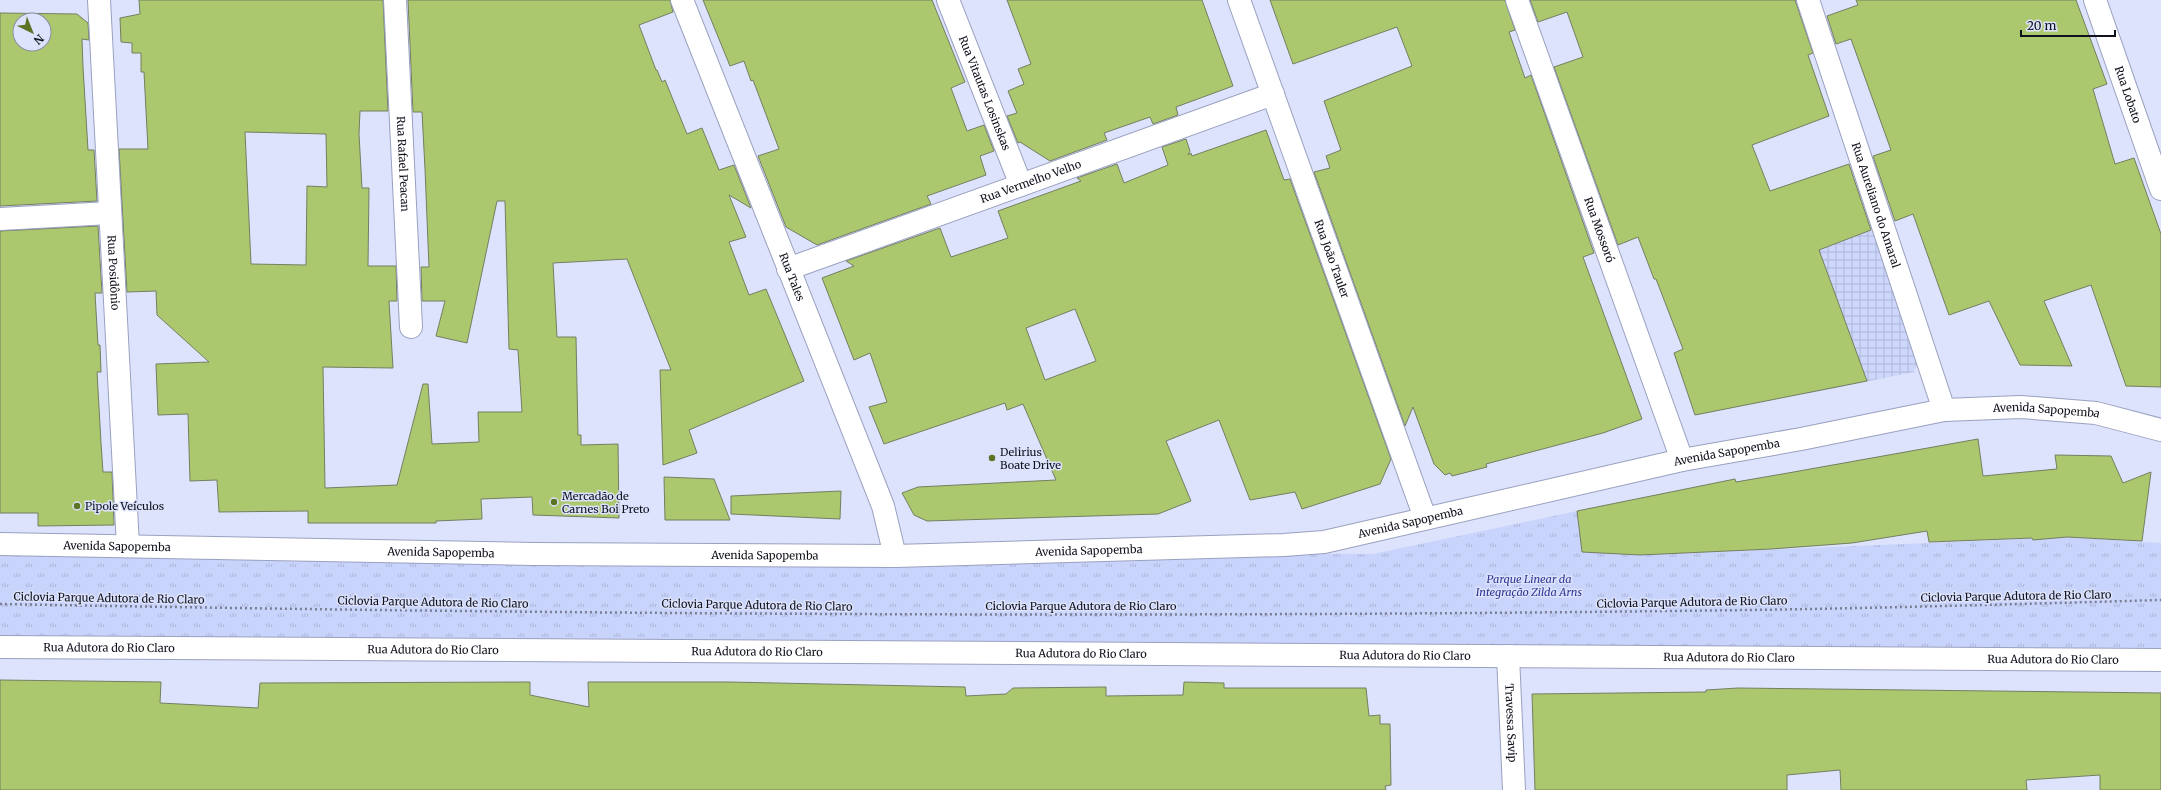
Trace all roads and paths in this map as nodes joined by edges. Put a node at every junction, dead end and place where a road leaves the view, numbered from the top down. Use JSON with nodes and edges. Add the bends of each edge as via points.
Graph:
{"nodes":[{"id":1,"x":99,"y":0,"type":"edge"},
{"id":2,"x":395,"y":0,"type":"edge"},
{"id":3,"x":682,"y":0,"type":"edge"},
{"id":4,"x":948,"y":0,"type":"edge"},
{"id":5,"x":1239,"y":0,"type":"edge"},
{"id":6,"x":1517,"y":0,"type":"edge"},
{"id":7,"x":1808,"y":0,"type":"edge"},
{"id":8,"x":2095,"y":0,"type":"edge"},
{"id":9,"x":1273,"y":94,"type":"junction"},
{"id":10,"x":1021,"y":185,"type":"junction"},
{"id":11,"x":2161,"y":189,"type":"edge"},
{"id":12,"x":110,"y":213,"type":"junction"},
{"id":13,"x":0,"y":219,"type":"edge"},
{"id":14,"x":788,"y":269,"type":"junction"},
{"id":15,"x":411,"y":327,"type":"dead end"},
{"id":16,"x":1944,"y":410,"type":"junction"},
{"id":17,"x":2161,"y":430,"type":"edge"},
{"id":18,"x":1682,"y":460,"type":"junction"},
{"id":19,"x":1425,"y":518,"type":"junction"},
{"id":20,"x":0,"y":544,"type":"edge"},
{"id":21,"x":128,"y":546,"type":"junction"},
{"id":22,"x":896,"y":556,"type":"junction"},
{"id":23,"x":2161,"y":600,"type":"edge"},
{"id":24,"x":0,"y":604,"type":"edge"},
{"id":25,"x":0,"y":647,"type":"edge"},
{"id":26,"x":1508,"y":656,"type":"junction"},
{"id":27,"x":2161,"y":660,"type":"edge"},
{"id":28,"x":1514,"y":790,"type":"edge"}],
"edges":[{"from":1,"to":12,"type":"street","name":"Rua Posidônio"},
{"from":2,"to":15,"type":"street","name":"Rua Rafael Peacan"},
{"from":3,"to":14,"type":"street","name":"Rua Tales"},
{"from":4,"to":10,"type":"street","name":"Rua Vitautas Losinskas"},
{"from":5,"to":9,"type":"street","name":"Rua João Tauler"},
{"from":6,"to":18,"type":"street","name":"Rua Mossoró"},
{"from":7,"to":16,"type":"street","name":"Rua Aureliano do Amaral"},
{"from":8,"to":11,"type":"street","name":"Rua Lobato"},
{"from":9,"to":10,"type":"street","name":"Rua Vermelho Velho"},
{"from":9,"to":19,"type":"street","name":"Rua João Tauler"},
{"from":10,"to":14,"type":"street","name":"Rua Vermelho Velho"},
{"from":12,"to":13,"type":"street"},
{"from":12,"to":21,"type":"street","name":"Rua Posidônio"},
{"from":14,"to":22,"type":"street","name":"Rua Tales","via":[[883,506]]},
{"from":16,"to":17,"type":"street","name":"Avenida Sapopemba","via":[[2021,407],[2088,413]]},
{"from":16,"to":18,"type":"street","name":"Avenida Sapopemba","via":[[1808,438]]},
{"from":18,"to":19,"type":"street","name":"Avenida Sapopemba"},
{"from":19,"to":22,"type":"street","name":"Avenida Sapopemba","via":[[1324,542],[1284,545]]},
{"from":20,"to":21,"type":"street","name":"Avenida Sapopemba"},
{"from":21,"to":22,"type":"street","name":"Avenida Sapopemba","via":[[533,554]]},
{"from":23,"to":24,"type":"path","name":"Ciclovia Parque Adutora de Rio Claro","via":[[1754,610],[1367,614],[870,614]]},
{"from":25,"to":26,"type":"street","name":"Rua Adutora do Rio Claro"},
{"from":26,"to":27,"type":"street","name":"Rua Adutora do Rio Claro"},
{"from":26,"to":28,"type":"street","name":"Travessa Savip"}]}
